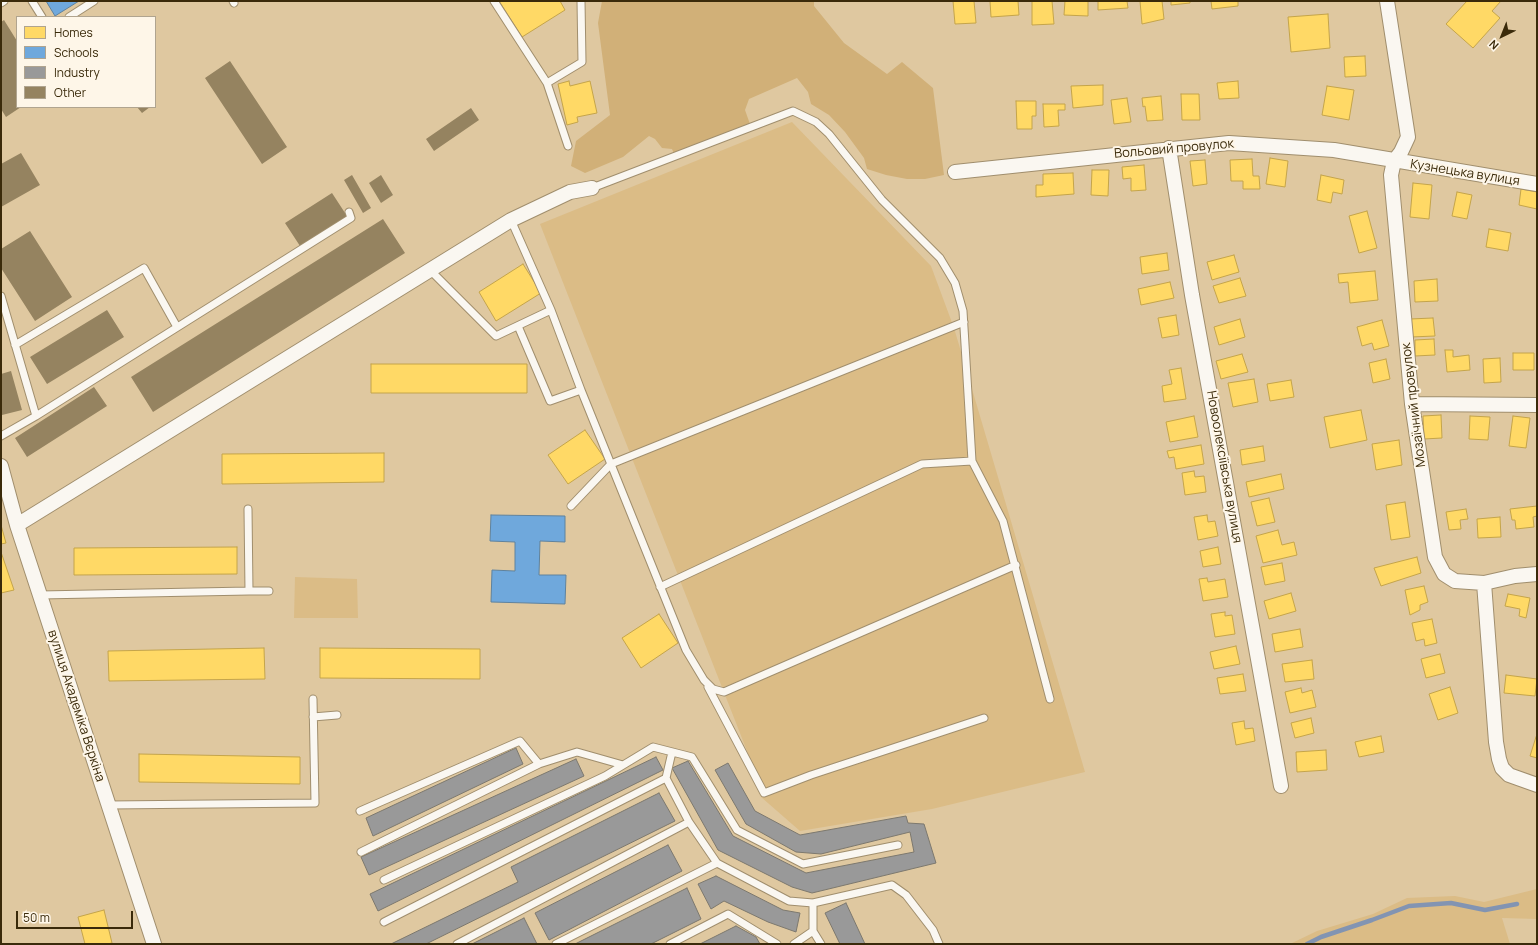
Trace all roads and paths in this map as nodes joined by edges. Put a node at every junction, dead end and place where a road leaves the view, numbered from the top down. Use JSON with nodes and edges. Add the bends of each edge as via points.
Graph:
{"nodes":[{"id":1,"x":4,"y":1,"type":"edge"},
{"id":2,"x":32,"y":1,"type":"edge"},
{"id":3,"x":94,"y":1,"type":"edge"},
{"id":4,"x":494,"y":1,"type":"edge"},
{"id":5,"x":581,"y":1,"type":"edge"},
{"id":6,"x":1388,"y":1,"type":"edge"},
{"id":7,"x":1,"y":3,"type":"edge"},
{"id":8,"x":41,"y":16,"type":"edge"},
{"id":9,"x":71,"y":16,"type":"edge"},
{"id":10,"x":547,"y":83,"type":"junction"},
{"id":11,"x":568,"y":146,"type":"dead end"},
{"id":12,"x":1169,"y":148,"type":"junction"},
{"id":13,"x":1394,"y":161,"type":"junction"},
{"id":14,"x":955,"y":172,"type":"dead end"},
{"id":15,"x":1537,"y":184,"type":"edge"},
{"id":16,"x":592,"y":188,"type":"joint"},
{"id":17,"x":349,"y":212,"type":"dead end"},
{"id":18,"x":511,"y":220,"type":"junction"},
{"id":19,"x":430,"y":270,"type":"junction"},
{"id":20,"x":1,"y":296,"type":"edge"},
{"id":21,"x":551,"y":310,"type":"junction"},
{"id":22,"x":964,"y":322,"type":"junction"},
{"id":23,"x":518,"y":326,"type":"junction"},
{"id":24,"x":177,"y":327,"type":"junction"},
{"id":25,"x":15,"y":344,"type":"junction"},
{"id":26,"x":580,"y":390,"type":"junction"},
{"id":27,"x":1412,"y":404,"type":"junction"},
{"id":28,"x":1537,"y":405,"type":"edge"},
{"id":29,"x":36,"y":416,"type":"junction"},
{"id":30,"x":1,"y":436,"type":"edge"},
{"id":31,"x":972,"y":461,"type":"junction"},
{"id":32,"x":611,"y":464,"type":"junction"},
{"id":33,"x":1,"y":466,"type":"edge"},
{"id":34,"x":571,"y":506,"type":"dead end"},
{"id":35,"x":248,"y":509,"type":"dead end"},
{"id":36,"x":17,"y":525,"type":"junction"},
{"id":37,"x":1016,"y":565,"type":"junction"},
{"id":38,"x":1537,"y":574,"type":"edge"},
{"id":39,"x":1484,"y":583,"type":"junction"},
{"id":40,"x":660,"y":587,"type":"junction"},
{"id":41,"x":249,"y":591,"type":"junction"},
{"id":42,"x":269,"y":591,"type":"dead end"},
{"id":43,"x":40,"y":596,"type":"junction"},
{"id":44,"x":704,"y":680,"type":"junction"},
{"id":45,"x":313,"y":698,"type":"dead end"},
{"id":46,"x":1050,"y":699,"type":"dead end"},
{"id":47,"x":337,"y":715,"type":"dead end"},
{"id":48,"x":314,"y":717,"type":"junction"},
{"id":49,"x":984,"y":718,"type":"dead end"},
{"id":50,"x":672,"y":752,"type":"junction"},
{"id":51,"x":538,"y":764,"type":"junction"},
{"id":52,"x":623,"y":765,"type":"junction"},
{"id":53,"x":666,"y":778,"type":"junction"},
{"id":54,"x":1537,"y":785,"type":"edge"},
{"id":55,"x":1281,"y":786,"type":"dead end"},
{"id":56,"x":109,"y":805,"type":"junction"},
{"id":57,"x":360,"y":811,"type":"dead end"},
{"id":58,"x":689,"y":822,"type":"junction"},
{"id":59,"x":898,"y":845,"type":"dead end"},
{"id":60,"x":361,"y":852,"type":"dead end"},
{"id":61,"x":717,"y":863,"type":"junction"},
{"id":62,"x":384,"y":880,"type":"dead end"},
{"id":63,"x":813,"y":904,"type":"junction"},
{"id":64,"x":384,"y":922,"type":"dead end"},
{"id":65,"x":813,"y":932,"type":"junction"},
{"id":66,"x":154,"y":944,"type":"edge"},
{"id":67,"x":457,"y":944,"type":"edge"},
{"id":68,"x":556,"y":944,"type":"edge"},
{"id":69,"x":670,"y":944,"type":"edge"},
{"id":70,"x":777,"y":944,"type":"edge"},
{"id":71,"x":794,"y":944,"type":"edge"},
{"id":72,"x":821,"y":944,"type":"edge"},
{"id":73,"x":939,"y":944,"type":"edge"}],
"edges":[{"from":1,"to":7,"type":"lane"},
{"from":2,"to":8,"type":"lane"},
{"from":3,"to":9,"type":"lane"},
{"from":4,"to":10,"type":"lane"},
{"from":5,"to":10,"type":"lane","via":[[582,62]]},
{"from":6,"to":13,"type":"street","name":"Мозаїчний провулок","via":[[1408,137]]},
{"from":10,"to":11,"type":"lane"},
{"from":12,"to":13,"type":"street","name":"Вольовий провулок","via":[[1229,143],[1334,150]]},
{"from":12,"to":14,"type":"street","name":"Вольовий провулок"},
{"from":12,"to":55,"type":"street","name":"Новоолексіївська вулиця","via":[[1192,295]]},
{"from":13,"to":15,"type":"street","name":"Кузнецька вулиця"},
{"from":13,"to":27,"type":"street","name":"Мозаїчний провулок","via":[[1391,175]]},
{"from":16,"to":18,"type":"street","via":[[570,192]]},
{"from":16,"to":22,"type":"lane","via":[[793,111],[816,122],[882,200],[940,258],[955,283]]},
{"from":17,"to":24,"type":"lane","via":[[351,218]]},
{"from":18,"to":19,"type":"street"},
{"from":18,"to":21,"type":"lane"},
{"from":19,"to":23,"type":"lane","via":[[496,336]]},
{"from":19,"to":36,"type":"street"},
{"from":20,"to":25,"type":"lane"},
{"from":21,"to":23,"type":"lane"},
{"from":21,"to":26,"type":"lane"},
{"from":22,"to":31,"type":"lane"},
{"from":22,"to":32,"type":"lane"},
{"from":23,"to":26,"type":"lane","via":[[550,401]]},
{"from":24,"to":25,"type":"lane","via":[[144,268]]},
{"from":24,"to":29,"type":"lane"},
{"from":25,"to":29,"type":"lane"},
{"from":26,"to":32,"type":"lane"},
{"from":27,"to":28,"type":"street"},
{"from":27,"to":39,"type":"street","name":"Мозаїчний провулок","via":[[1435,557],[1444,574],[1455,581]]},
{"from":29,"to":30,"type":"lane"},
{"from":31,"to":37,"type":"lane","via":[[1003,521]]},
{"from":31,"to":40,"type":"lane","via":[[922,464]]},
{"from":32,"to":34,"type":"lane"},
{"from":32,"to":40,"type":"lane"},
{"from":33,"to":36,"type":"street","name":"вулиця Академіка Вєркіна"},
{"from":35,"to":41,"type":"lane"},
{"from":36,"to":43,"type":"street","name":"вулиця Академіка Вєркіна"},
{"from":37,"to":44,"type":"lane","via":[[724,692],[713,689]]},
{"from":37,"to":46,"type":"lane"},
{"from":38,"to":39,"type":"street","name":"Мозаїчний провулок"},
{"from":39,"to":54,"type":"street","via":[[1496,742],[1502,768],[1508,775]]},
{"from":40,"to":44,"type":"lane","via":[[686,650]]},
{"from":41,"to":42,"type":"lane"},
{"from":41,"to":43,"type":"lane"},
{"from":43,"to":56,"type":"street","name":"вулиця Академіка Вєркіна"},
{"from":44,"to":49,"type":"lane","via":[[764,793]]},
{"from":45,"to":48,"type":"lane"},
{"from":47,"to":48,"type":"lane"},
{"from":48,"to":56,"type":"lane","via":[[315,803]]},
{"from":50,"to":52,"type":"lane","via":[[654,747]]},
{"from":50,"to":53,"type":"lane"},
{"from":50,"to":59,"type":"lane","via":[[692,757],[737,830],[803,864]]},
{"from":51,"to":52,"type":"lane","via":[[577,752]]},
{"from":51,"to":57,"type":"lane","via":[[520,741]]},
{"from":51,"to":60,"type":"lane"},
{"from":52,"to":62,"type":"lane","via":[[605,776]]},
{"from":53,"to":58,"type":"lane"},
{"from":53,"to":64,"type":"lane"},
{"from":56,"to":66,"type":"street","name":"вулиця Академіка Вєркіна"},
{"from":58,"to":61,"type":"lane"},
{"from":58,"to":67,"type":"lane"},
{"from":61,"to":63,"type":"lane","via":[[789,901]]},
{"from":61,"to":68,"type":"lane"},
{"from":63,"to":65,"type":"lane"},
{"from":63,"to":73,"type":"lane","via":[[892,885],[906,895],[933,930]]},
{"from":65,"to":71,"type":"lane"},
{"from":65,"to":72,"type":"lane"},
{"from":69,"to":70,"type":"lane","via":[[728,914]]}]}
